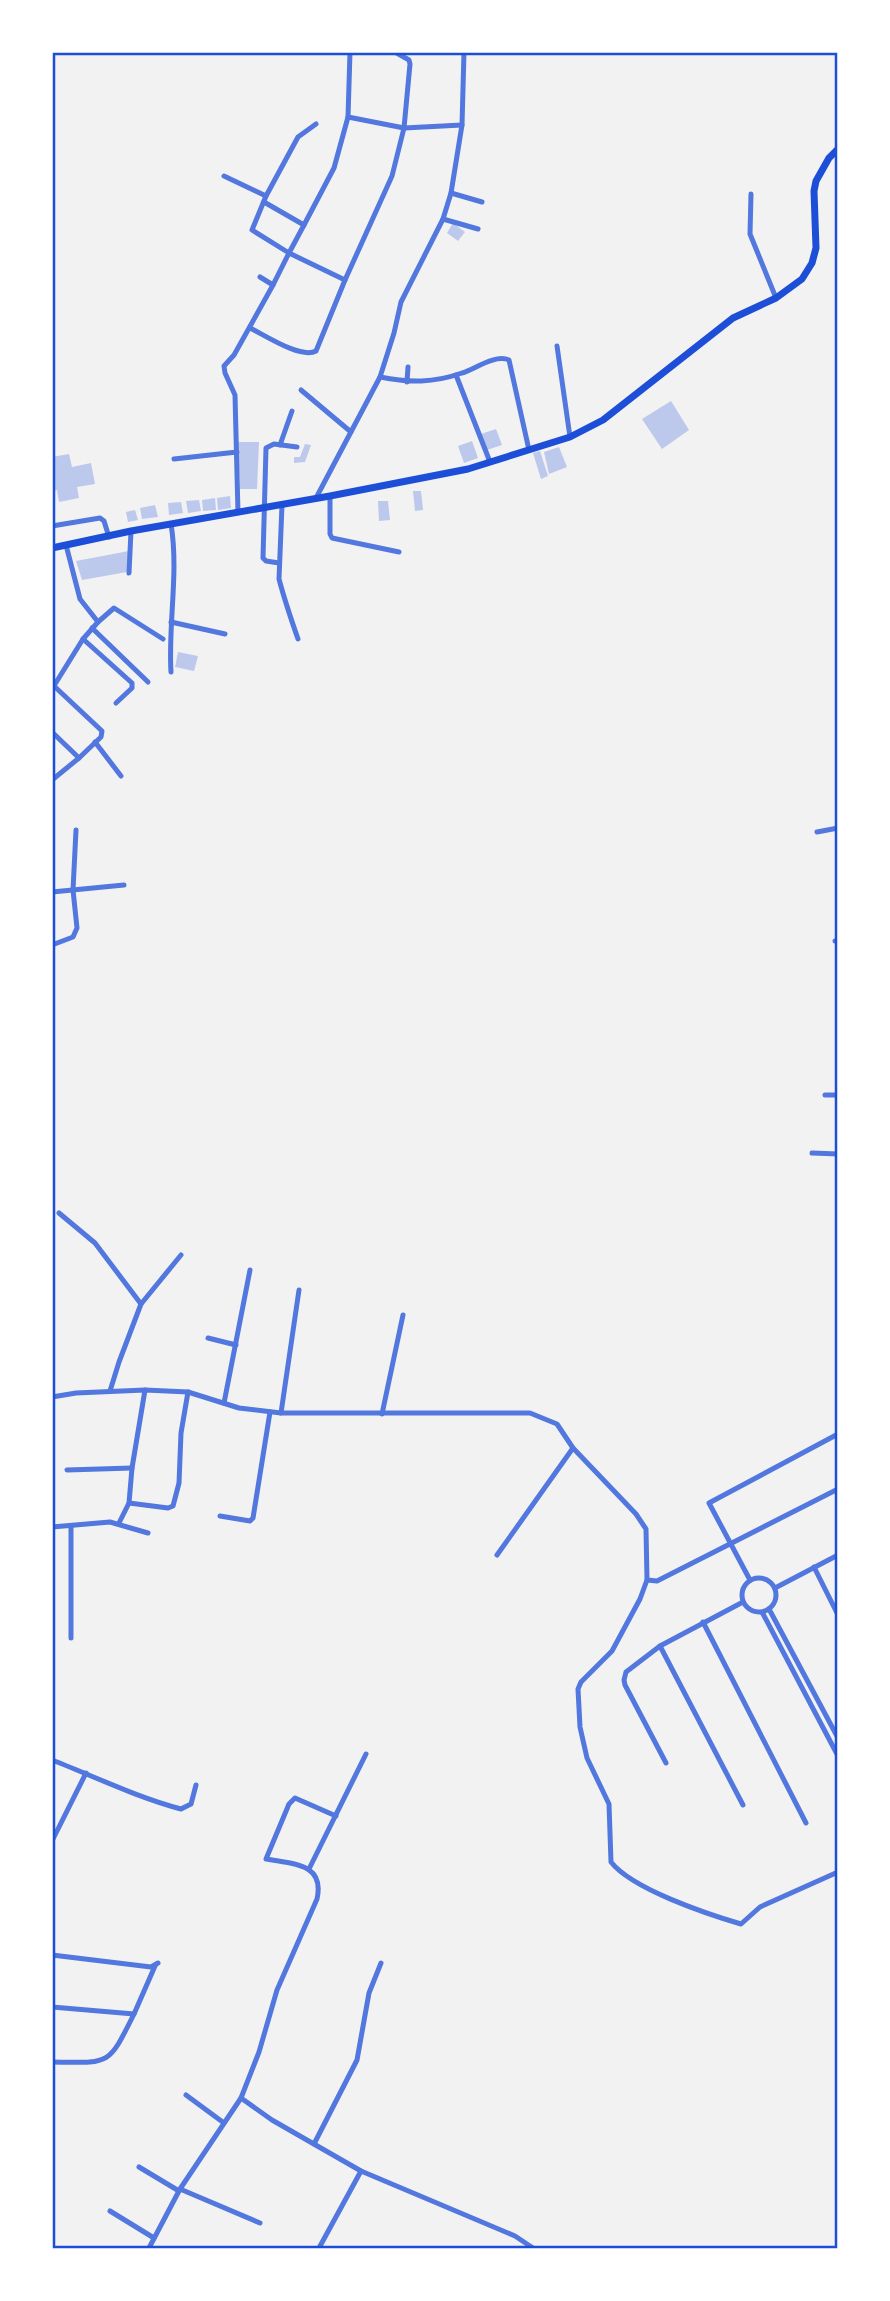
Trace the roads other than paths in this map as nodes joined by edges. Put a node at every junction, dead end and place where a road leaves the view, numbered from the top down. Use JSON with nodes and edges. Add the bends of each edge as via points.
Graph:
{"nodes":[{"id":1,"x":350,"y":52,"type":"edge"},
{"id":2,"x":395,"y":52,"type":"edge"},
{"id":3,"x":464,"y":52,"type":"edge"},
{"id":4,"x":348,"y":117,"type":"junction"},
{"id":5,"x":316,"y":124,"type":"dead end"},
{"id":6,"x":462,"y":125,"type":"junction"},
{"id":7,"x":404,"y":128,"type":"junction"},
{"id":8,"x":838,"y":149,"type":"edge"},
{"id":9,"x":224,"y":176,"type":"dead end"},
{"id":10,"x":451,"y":193,"type":"junction"},
{"id":11,"x":751,"y":194,"type":"dead end"},
{"id":12,"x":265,"y":199,"type":"junction"},
{"id":13,"x":482,"y":202,"type":"dead end"},
{"id":14,"x":443,"y":219,"type":"junction"},
{"id":15,"x":304,"y":225,"type":"junction"},
{"id":16,"x":478,"y":229,"type":"dead end"},
{"id":17,"x":289,"y":253,"type":"junction"},
{"id":18,"x":260,"y":277,"type":"dead end"},
{"id":19,"x":345,"y":280,"type":"junction"},
{"id":20,"x":273,"y":285,"type":"junction"},
{"id":21,"x":776,"y":298,"type":"junction"},
{"id":22,"x":250,"y":328,"type":"junction"},
{"id":23,"x":557,"y":346,"type":"dead end"},
{"id":24,"x":408,"y":367,"type":"dead end"},
{"id":25,"x":456,"y":375,"type":"junction"},
{"id":26,"x":380,"y":377,"type":"junction"},
{"id":27,"x":407,"y":382,"type":"junction"},
{"id":28,"x":301,"y":390,"type":"dead end"},
{"id":29,"x":292,"y":411,"type":"dead end"},
{"id":30,"x":351,"y":432,"type":"junction"},
{"id":31,"x":570,"y":437,"type":"junction"},
{"id":32,"x":280,"y":445,"type":"junction"},
{"id":33,"x":297,"y":447,"type":"dead end"},
{"id":34,"x":529,"y":450,"type":"junction"},
{"id":35,"x":237,"y":452,"type":"junction"},
{"id":36,"x":174,"y":459,"type":"dead end"},
{"id":37,"x":490,"y":463,"type":"junction"},
{"id":38,"x":330,"y":496,"type":"junction"},
{"id":39,"x":316,"y":498,"type":"junction"},
{"id":40,"x":282,"y":505,"type":"junction"},
{"id":41,"x":263,"y":509,"type":"junction"},
{"id":42,"x":238,"y":513,"type":"junction"},
{"id":43,"x":171,"y":524,"type":"junction"},
{"id":44,"x":52,"y":526,"type":"edge"},
{"id":45,"x":131,"y":531,"type":"junction"},
{"id":46,"x":109,"y":537,"type":"junction"},
{"id":47,"x":66,"y":545,"type":"junction"},
{"id":48,"x":52,"y":548,"type":"edge"},
{"id":49,"x":399,"y":552,"type":"dead end"},
{"id":50,"x":279,"y":563,"type":"junction"},
{"id":51,"x":129,"y":573,"type":"dead end"},
{"id":52,"x":98,"y":622,"type":"junction"},
{"id":53,"x":171,"y":622,"type":"junction"},
{"id":54,"x":92,"y":628,"type":"junction"},
{"id":55,"x":225,"y":634,"type":"dead end"},
{"id":56,"x":83,"y":639,"type":"junction"},
{"id":57,"x":164,"y":639,"type":"junction"},
{"id":58,"x":298,"y":639,"type":"dead end"},
{"id":59,"x":171,"y":672,"type":"dead end"},
{"id":60,"x":148,"y":682,"type":"dead end"},
{"id":61,"x":53,"y":688,"type":"edge"},
{"id":62,"x":116,"y":703,"type":"dead end"},
{"id":63,"x":52,"y":732,"type":"edge"},
{"id":64,"x":95,"y":742,"type":"junction"},
{"id":65,"x":79,"y":758,"type":"junction"},
{"id":66,"x":121,"y":776,"type":"dead end"},
{"id":67,"x":52,"y":780,"type":"edge"},
{"id":68,"x":838,"y":828,"type":"edge"},
{"id":69,"x":76,"y":830,"type":"dead end"},
{"id":70,"x":817,"y":832,"type":"dead end"},
{"id":71,"x":124,"y":885,"type":"dead end"},
{"id":72,"x":73,"y":890,"type":"junction"},
{"id":73,"x":52,"y":892,"type":"edge"},
{"id":74,"x":52,"y":945,"type":"edge"},
{"id":75,"x":825,"y":1095,"type":"dead end"},
{"id":76,"x":838,"y":1095,"type":"edge"},
{"id":77,"x":812,"y":1153,"type":"dead end"},
{"id":78,"x":838,"y":1154,"type":"edge"},
{"id":79,"x":59,"y":1213,"type":"dead end"},
{"id":80,"x":181,"y":1255,"type":"dead end"},
{"id":81,"x":250,"y":1270,"type":"dead end"},
{"id":82,"x":299,"y":1290,"type":"dead end"},
{"id":83,"x":141,"y":1304,"type":"junction"},
{"id":84,"x":403,"y":1315,"type":"dead end"},
{"id":85,"x":208,"y":1338,"type":"dead end"},
{"id":86,"x":236,"y":1345,"type":"junction"},
{"id":87,"x":145,"y":1390,"type":"junction"},
{"id":88,"x":110,"y":1391,"type":"junction"},
{"id":89,"x":188,"y":1392,"type":"junction"},
{"id":90,"x":52,"y":1397,"type":"edge"},
{"id":91,"x":224,"y":1403,"type":"junction"},
{"id":92,"x":270,"y":1412,"type":"junction"},
{"id":93,"x":281,"y":1413,"type":"junction"},
{"id":94,"x":382,"y":1414,"type":"junction"},
{"id":95,"x":838,"y":1434,"type":"edge"},
{"id":96,"x":573,"y":1448,"type":"junction"},
{"id":97,"x":132,"y":1468,"type":"junction"},
{"id":98,"x":66,"y":1470,"type":"dead end"},
{"id":99,"x":838,"y":1489,"type":"edge"},
{"id":100,"x":129,"y":1503,"type":"junction"},
{"id":101,"x":220,"y":1516,"type":"dead end"},
{"id":102,"x":119,"y":1523,"type":"junction"},
{"id":103,"x":71,"y":1526,"type":"junction"},
{"id":104,"x":52,"y":1527,"type":"edge"},
{"id":105,"x":148,"y":1533,"type":"dead end"},
{"id":106,"x":731,"y":1545,"type":"junction"},
{"id":107,"x":497,"y":1555,"type":"dead end"},
{"id":108,"x":838,"y":1555,"type":"edge"},
{"id":109,"x":814,"y":1567,"type":"junction"},
{"id":110,"x":647,"y":1580,"type":"junction"},
{"id":111,"x":750,"y":1580,"type":"junction"},
{"id":112,"x":775,"y":1588,"type":"junction"},
{"id":113,"x":743,"y":1602,"type":"junction"},
{"id":114,"x":769,"y":1609,"type":"junction"},
{"id":115,"x":762,"y":1612,"type":"junction"},
{"id":116,"x":838,"y":1615,"type":"edge"},
{"id":117,"x":703,"y":1622,"type":"junction"},
{"id":118,"x":71,"y":1637,"type":"dead end"},
{"id":119,"x":660,"y":1646,"type":"junction"},
{"id":120,"x":835,"y":1727,"type":"edge"},
{"id":121,"x":825,"y":1732,"type":"junction"},
{"id":122,"x":838,"y":1738,"type":"edge"},
{"id":123,"x":366,"y":1754,"type":"dead end"},
{"id":124,"x":838,"y":1756,"type":"edge"},
{"id":125,"x":52,"y":1760,"type":"edge"},
{"id":126,"x":666,"y":1763,"type":"dead end"},
{"id":127,"x":86,"y":1773,"type":"junction"},
{"id":128,"x":196,"y":1786,"type":"dead end"},
{"id":129,"x":743,"y":1805,"type":"dead end"},
{"id":130,"x":336,"y":1816,"type":"junction"},
{"id":131,"x":806,"y":1823,"type":"dead end"},
{"id":132,"x":52,"y":1841,"type":"edge"},
{"id":133,"x":309,"y":1869,"type":"junction"},
{"id":134,"x":838,"y":1872,"type":"edge"},
{"id":135,"x":52,"y":1955,"type":"edge"},
{"id":136,"x":381,"y":1963,"type":"dead end"},
{"id":137,"x":52,"y":2007,"type":"edge"},
{"id":138,"x":134,"y":2014,"type":"junction"},
{"id":139,"x":52,"y":2062,"type":"edge"},
{"id":140,"x":186,"y":2095,"type":"dead end"},
{"id":141,"x":241,"y":2098,"type":"junction"},
{"id":142,"x":224,"y":2123,"type":"junction"},
{"id":143,"x":314,"y":2144,"type":"junction"},
{"id":144,"x":139,"y":2167,"type":"dead end"},
{"id":145,"x":362,"y":2171,"type":"junction"},
{"id":146,"x":180,"y":2190,"type":"junction"},
{"id":147,"x":110,"y":2211,"type":"dead end"},
{"id":148,"x":260,"y":2223,"type":"dead end"},
{"id":149,"x":154,"y":2238,"type":"junction"},
{"id":150,"x":149,"y":2249,"type":"edge"},
{"id":151,"x":318,"y":2249,"type":"edge"},
{"id":152,"x":533,"y":2249,"type":"edge"}],
"edges":[{"from":1,"to":4,"type":"street"},
{"from":2,"to":7,"type":"street","via":[[410,64]]},
{"from":3,"to":6,"type":"street"},
{"from":4,"to":7,"type":"street"},
{"from":4,"to":15,"type":"street","via":[[334,168]]},
{"from":5,"to":12,"type":"street","via":[[298,137]]},
{"from":6,"to":7,"type":"street"},
{"from":6,"to":10,"type":"street"},
{"from":7,"to":19,"type":"street","via":[[392,176]]},
{"from":8,"to":21,"type":"main road","via":[[816,180],[812,263],[802,279]]},
{"from":9,"to":12,"type":"street"},
{"from":10,"to":13,"type":"street"},
{"from":10,"to":14,"type":"street"},
{"from":11,"to":21,"type":"street","via":[[750,234]]},
{"from":12,"to":15,"type":"street"},
{"from":12,"to":17,"type":"street","via":[[252,231]]},
{"from":14,"to":16,"type":"street"},
{"from":14,"to":26,"type":"street","via":[[401,302]]},
{"from":15,"to":17,"type":"street"},
{"from":17,"to":19,"type":"street"},
{"from":17,"to":20,"type":"street"},
{"from":18,"to":20,"type":"street"},
{"from":19,"to":22,"type":"street","via":[[314,353],[294,350]]},
{"from":20,"to":22,"type":"street"},
{"from":21,"to":31,"type":"main road","via":[[733,318],[621,408]]},
{"from":22,"to":35,"type":"street","via":[[224,366],[235,395]]},
{"from":23,"to":31,"type":"street"},
{"from":24,"to":27,"type":"street"},
{"from":25,"to":27,"type":"street"},
{"from":25,"to":34,"type":"street","via":[[497,359],[509,360]]},
{"from":25,"to":37,"type":"street"},
{"from":26,"to":27,"type":"street"},
{"from":26,"to":30,"type":"street"},
{"from":28,"to":30,"type":"street"},
{"from":29,"to":32,"type":"street"},
{"from":30,"to":39,"type":"street"},
{"from":31,"to":34,"type":"main road"},
{"from":32,"to":33,"type":"street"},
{"from":32,"to":41,"type":"street","via":[[266,448]]},
{"from":34,"to":37,"type":"main road"},
{"from":35,"to":36,"type":"street"},
{"from":35,"to":42,"type":"street"},
{"from":37,"to":38,"type":"main road"},
{"from":38,"to":39,"type":"main road"},
{"from":38,"to":49,"type":"street","via":[[330,537]]},
{"from":39,"to":40,"type":"main road"},
{"from":40,"to":41,"type":"main road"},
{"from":40,"to":50,"type":"street"},
{"from":41,"to":42,"type":"main road"},
{"from":41,"to":50,"type":"street","via":[[263,558]]},
{"from":42,"to":43,"type":"main road"},
{"from":43,"to":45,"type":"main road"},
{"from":43,"to":53,"type":"street"},
{"from":44,"to":46,"type":"street","via":[[100,518]]},
{"from":45,"to":46,"type":"main road"},
{"from":45,"to":51,"type":"street"},
{"from":46,"to":47,"type":"main road"},
{"from":47,"to":48,"type":"main road"},
{"from":47,"to":52,"type":"street","via":[[80,599]]},
{"from":50,"to":58,"type":"street","via":[[287,611]]},
{"from":52,"to":54,"type":"street"},
{"from":52,"to":57,"type":"street","via":[[114,608]]},
{"from":53,"to":55,"type":"street"},
{"from":53,"to":57,"type":"street"},
{"from":54,"to":56,"type":"street"},
{"from":54,"to":60,"type":"street"},
{"from":56,"to":61,"type":"street"},
{"from":56,"to":62,"type":"street","via":[[132,683]]},
{"from":57,"to":59,"type":"street"},
{"from":61,"to":64,"type":"street","via":[[100,728],[102,735]]},
{"from":63,"to":65,"type":"street"},
{"from":64,"to":65,"type":"street"},
{"from":64,"to":66,"type":"street"},
{"from":65,"to":67,"type":"street"},
{"from":68,"to":70,"type":"street"},
{"from":69,"to":72,"type":"street"},
{"from":71,"to":72,"type":"street"},
{"from":72,"to":73,"type":"street"},
{"from":72,"to":74,"type":"street","via":[[73,937]]},
{"from":75,"to":76,"type":"street"},
{"from":77,"to":78,"type":"street"},
{"from":79,"to":83,"type":"street","via":[[95,1243]]},
{"from":80,"to":83,"type":"street"},
{"from":81,"to":86,"type":"street"},
{"from":82,"to":93,"type":"street"},
{"from":83,"to":88,"type":"street"},
{"from":84,"to":94,"type":"street"},
{"from":85,"to":86,"type":"street"},
{"from":86,"to":91,"type":"street"},
{"from":87,"to":88,"type":"street"},
{"from":87,"to":89,"type":"street"},
{"from":87,"to":97,"type":"street"},
{"from":88,"to":90,"type":"street"},
{"from":89,"to":91,"type":"street"},
{"from":89,"to":100,"type":"street","via":[[173,1506]]},
{"from":91,"to":92,"type":"street"},
{"from":92,"to":93,"type":"street"},
{"from":92,"to":101,"type":"street","via":[[253,1518]]},
{"from":93,"to":94,"type":"street"},
{"from":94,"to":96,"type":"street","via":[[530,1413],[557,1424]]},
{"from":95,"to":106,"type":"street","via":[[709,1503]]},
{"from":96,"to":107,"type":"street"},
{"from":96,"to":110,"type":"street","via":[[645,1525]]},
{"from":97,"to":98,"type":"street"},
{"from":97,"to":100,"type":"street"},
{"from":99,"to":106,"type":"street"},
{"from":100,"to":102,"type":"street"},
{"from":102,"to":103,"type":"street"},
{"from":102,"to":105,"type":"street"},
{"from":103,"to":104,"type":"street"},
{"from":103,"to":118,"type":"street"},
{"from":106,"to":110,"type":"street","via":[[657,1581]]},
{"from":106,"to":111,"type":"street"},
{"from":108,"to":109,"type":"street"},
{"from":109,"to":112,"type":"street"},
{"from":109,"to":116,"type":"street"},
{"from":110,"to":134,"type":"street","via":[[612,1651],[578,1689],[587,1758],[609,1804],[611,1862],[641,1886],[741,1924],[760,1908]]},
{"from":111,"to":112,"type":"street","via":[[766,1579]]},
{"from":111,"to":113,"type":"street","via":[[743,1589]]},
{"from":112,"to":114,"type":"street","via":[[777,1596]]},
{"from":113,"to":115,"type":"street","via":[[750,1610]]},
{"from":113,"to":117,"type":"street"},
{"from":114,"to":115,"type":"street"},
{"from":114,"to":120,"type":"street"},
{"from":115,"to":121,"type":"street"},
{"from":117,"to":119,"type":"street"},
{"from":117,"to":131,"type":"street"},
{"from":119,"to":126,"type":"street","via":[[626,1672],[624,1680]]},
{"from":119,"to":129,"type":"street"},
{"from":120,"to":121,"type":"street"},
{"from":120,"to":122,"type":"street"},
{"from":121,"to":124,"type":"street"},
{"from":123,"to":130,"type":"street"},
{"from":125,"to":127,"type":"street"},
{"from":127,"to":128,"type":"street","via":[[115,1788],[181,1809],[191,1804]]},
{"from":127,"to":132,"type":"street"},
{"from":130,"to":133,"type":"street"},
{"from":130,"to":133,"type":"street","via":[[292,1799],[266,1858]]},
{"from":133,"to":141,"type":"street","via":[[319,1888],[317,1899],[277,1990]]},
{"from":135,"to":138,"type":"street","via":[[157,1965]]},
{"from":136,"to":143,"type":"street","via":[[369,1993],[357,2060]]},
{"from":137,"to":138,"type":"street"},
{"from":138,"to":139,"type":"street","via":[[115,2052],[106,2059]]},
{"from":140,"to":142,"type":"street"},
{"from":141,"to":142,"type":"street"},
{"from":141,"to":143,"type":"street"},
{"from":142,"to":146,"type":"street"},
{"from":143,"to":145,"type":"street"},
{"from":144,"to":146,"type":"street"},
{"from":145,"to":151,"type":"street"},
{"from":145,"to":152,"type":"street","via":[[523,2240]]},
{"from":146,"to":148,"type":"street"},
{"from":146,"to":149,"type":"street"},
{"from":147,"to":149,"type":"street"},
{"from":149,"to":150,"type":"street"}]}
